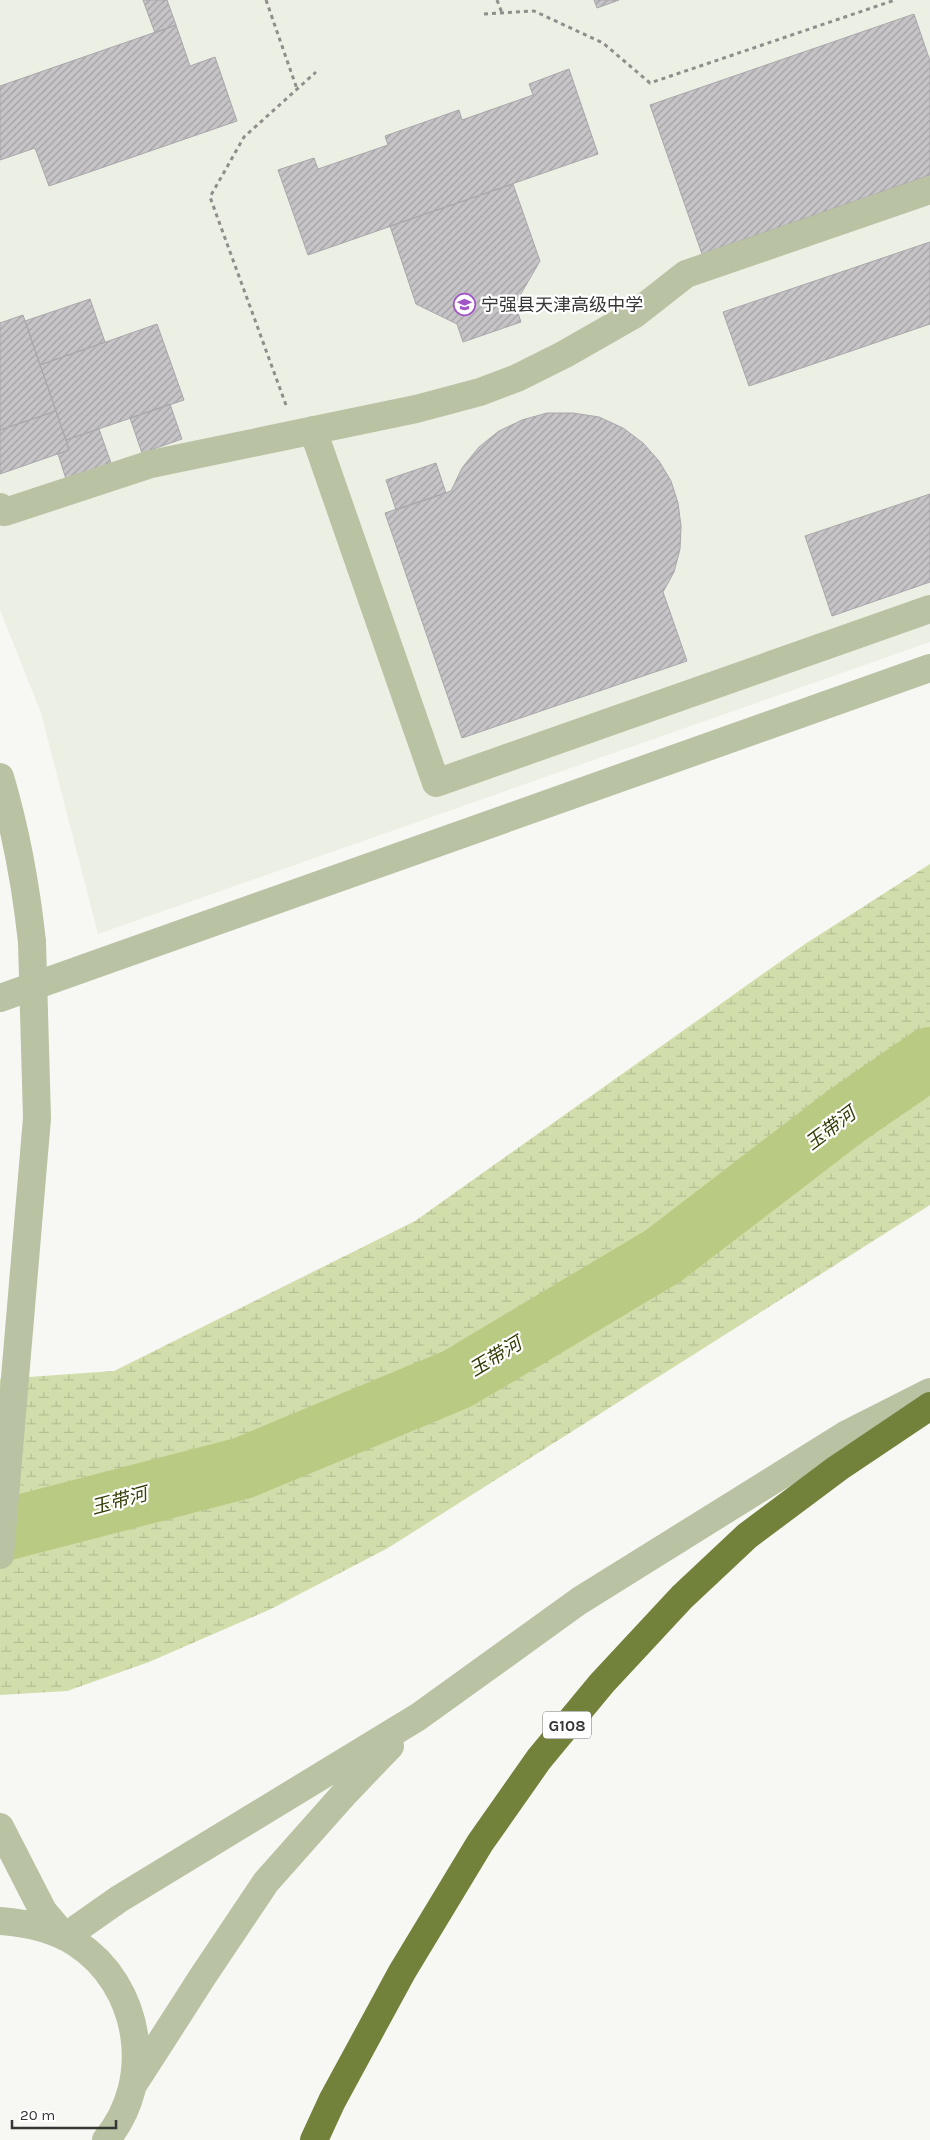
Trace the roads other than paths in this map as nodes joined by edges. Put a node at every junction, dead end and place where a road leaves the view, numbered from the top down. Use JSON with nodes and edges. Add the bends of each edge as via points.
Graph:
{"nodes":[{"id":1,"x":930,"y":190,"type":"edge"},
{"id":2,"x":305,"y":432,"type":"junction"},
{"id":3,"x":0,"y":507,"type":"edge"},
{"id":4,"x":930,"y":609,"type":"edge"},
{"id":5,"x":930,"y":668,"type":"edge"},
{"id":6,"x":0,"y":777,"type":"edge"},
{"id":7,"x":0,"y":998,"type":"edge"},
{"id":8,"x":930,"y":1392,"type":"edge"},
{"id":9,"x":930,"y":1406,"type":"edge"},
{"id":10,"x":0,"y":1555,"type":"edge"},
{"id":11,"x":418,"y":1717,"type":"junction"},
{"id":12,"x":0,"y":1827,"type":"edge"},
{"id":13,"x":0,"y":1921,"type":"edge"},
{"id":14,"x":64,"y":1937,"type":"junction"},
{"id":15,"x":133,"y":2085,"type":"junction"},
{"id":16,"x":108,"y":2138,"type":"edge"},
{"id":17,"x":314,"y":2140,"type":"edge"}],
"edges":[{"from":1,"to":2,"type":"street","via":[[686,274],[635,314],[517,378],[480,392],[416,409]]},
{"from":2,"to":3,"type":"street","via":[[151,464],[5,512]]},
{"from":2,"to":4,"type":"street","via":[[436,783]]},
{"from":5,"to":7,"type":"street"},
{"from":6,"to":10,"type":"street","bridge":true,"via":[[12,814],[28,900],[37,1118]]},
{"from":8,"to":11,"type":"street","via":[[847,1434],[579,1601]]},
{"from":9,"to":17,"type":"highway","number":"G108","via":[[838,1468],[747,1536],[682,1597],[602,1683],[539,1759],[475,1851],[402,1972]]},
{"from":11,"to":14,"type":"street","via":[[119,1899]]},
{"from":11,"to":15,"type":"street","via":[[345,1792],[266,1882]]},
{"from":12,"to":14,"type":"street","via":[[43,1911]]},
{"from":13,"to":14,"type":"street","via":[[25,1923]]},
{"from":14,"to":15,"type":"street","via":[[76,1942],[97,1960],[115,1981],[127,2006],[135,2032],[137,2060]]},
{"from":15,"to":16,"type":"street","via":[[125,2109]]}]}
